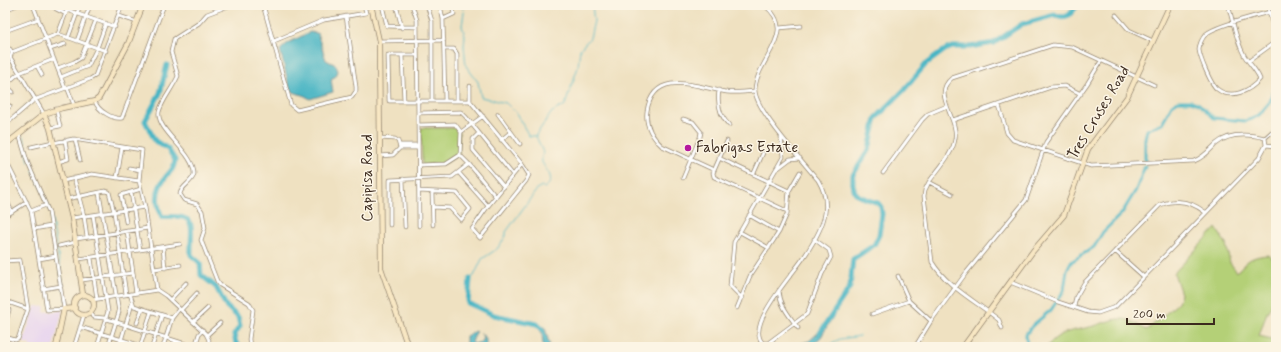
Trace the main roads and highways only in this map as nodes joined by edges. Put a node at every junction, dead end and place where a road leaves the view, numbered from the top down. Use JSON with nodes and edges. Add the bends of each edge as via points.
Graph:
{"nodes":[{"id":1,"x":371,"y":5,"type":"edge"},
{"id":2,"x":1170,"y":5,"type":"edge"},
{"id":3,"x":142,"y":6,"type":"edge"},
{"id":4,"x":44,"y":114,"type":"junction"},
{"id":5,"x":5,"y":145,"type":"edge"},
{"id":6,"x":83,"y":295,"type":"junction"},
{"id":7,"x":75,"y":308,"type":"junction"},
{"id":8,"x":56,"y":347,"type":"edge"},
{"id":9,"x":408,"y":347,"type":"edge"},
{"id":10,"x":963,"y":347,"type":"edge"}],
"edges":[{"from":1,"to":9,"type":"main road","name":"Capipisa Road","via":[[379,41],[381,268]]},
{"from":2,"to":10,"type":"main road","name":"Tres Cruses Road","via":[[1127,97],[1088,149],[1064,215],[1010,282]]},
{"from":3,"to":4,"type":"main road","via":[[104,92],[95,101]]},
{"from":4,"to":5,"type":"main road"},
{"from":4,"to":6,"type":"main road","via":[[50,128],[72,218]]},
{"from":6,"to":7,"type":"main road","via":[[76,300]]},
{"from":6,"to":7,"type":"main road","via":[[95,299],[93,309],[87,314],[78,313]]},
{"from":7,"to":8,"type":"main road","via":[[64,309]]}]}
